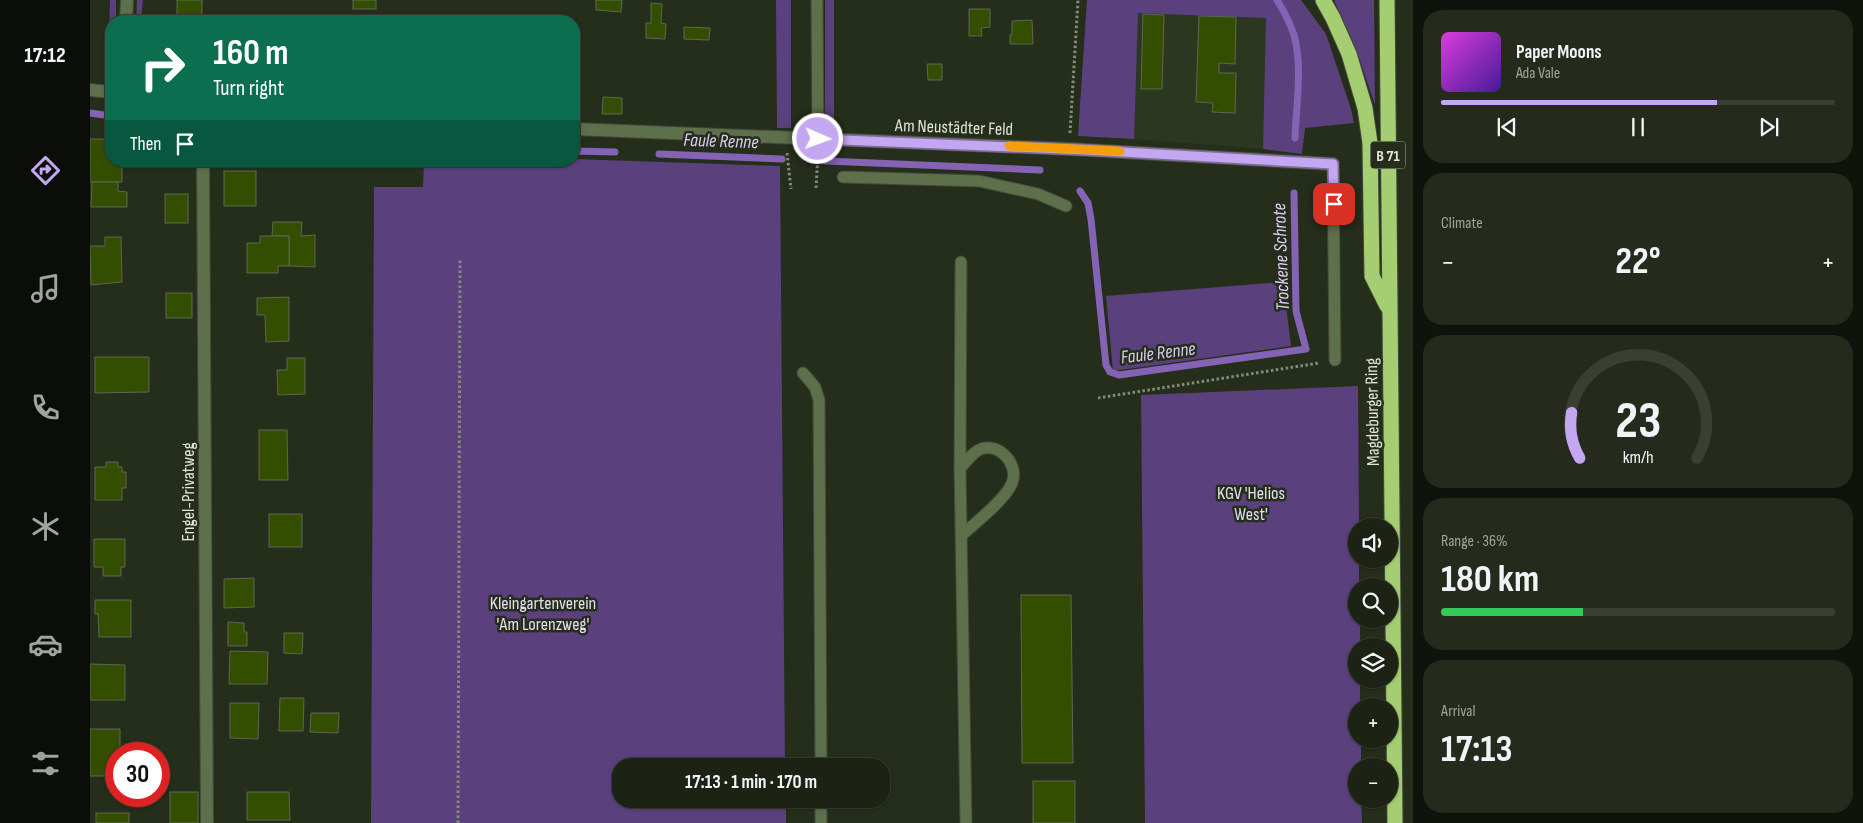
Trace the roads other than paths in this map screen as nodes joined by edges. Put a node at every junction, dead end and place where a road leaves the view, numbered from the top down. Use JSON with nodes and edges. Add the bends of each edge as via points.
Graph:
{"nodes":[{"id":1,"x":127,"y":0,"type":"edge"},
{"id":2,"x":817,"y":0,"type":"edge"},
{"id":3,"x":1322,"y":0,"type":"edge"},
{"id":4,"x":1387,"y":0,"type":"edge"},
{"id":5,"x":126,"y":15,"type":"edge"},
{"id":6,"x":90,"y":90,"type":"edge"},
{"id":7,"x":105,"y":91,"type":"edge"},
{"id":8,"x":580,"y":129,"type":"edge"},
{"id":9,"x":818,"y":139,"type":"junction"},
{"id":10,"x":1333,"y":164,"type":"joint"},
{"id":11,"x":203,"y":167,"type":"edge"},
{"id":12,"x":843,"y":177,"type":"dead end"},
{"id":13,"x":1066,"y":206,"type":"dead end"},
{"id":14,"x":961,"y":262,"type":"dead end"},
{"id":15,"x":1389,"y":310,"type":"junction"},
{"id":16,"x":1335,"y":360,"type":"road end"},
{"id":17,"x":803,"y":374,"type":"dead end"},
{"id":18,"x":960,"y":468,"type":"junction"},
{"id":19,"x":962,"y":536,"type":"junction"},
{"id":20,"x":821,"y":758,"type":"edge"},
{"id":21,"x":821,"y":808,"type":"edge"},
{"id":22,"x":207,"y":823,"type":"edge"},
{"id":23,"x":821,"y":823,"type":"edge"},
{"id":24,"x":966,"y":823,"type":"edge"},
{"id":25,"x":1395,"y":823,"type":"edge"}],
"edges":[{"from":1,"to":5,"type":"street"},
{"from":2,"to":9,"type":"lane"},
{"from":3,"to":15,"type":"highway","via":[[1348,54],[1365,108],[1370,143],[1372,276]]},
{"from":4,"to":15,"type":"highway","name":"Magdeburger Ring","number":"B 71"},
{"from":6,"to":7,"type":"street"},
{"from":8,"to":9,"type":"street","name":"Am Neustädter Feld"},
{"from":9,"to":10,"type":"street","name":"Am Neustädter Feld"},
{"from":10,"to":16,"type":"lane"},
{"from":11,"to":22,"type":"street","name":"Engel-Privatweg"},
{"from":12,"to":13,"type":"lane","via":[[979,180],[1038,194]]},
{"from":14,"to":18,"type":"lane"},
{"from":15,"to":25,"type":"highway","name":"Magdeburger Ring","number":"B 71"},
{"from":17,"to":20,"type":"lane","via":[[815,387],[819,400]]},
{"from":18,"to":19,"type":"lane"},
{"from":18,"to":19,"type":"lane","via":[[978,451],[994,448],[1006,454],[1013,468],[1013,481],[1007,492]]},
{"from":19,"to":24,"type":"lane"},
{"from":21,"to":23,"type":"lane"}]}
